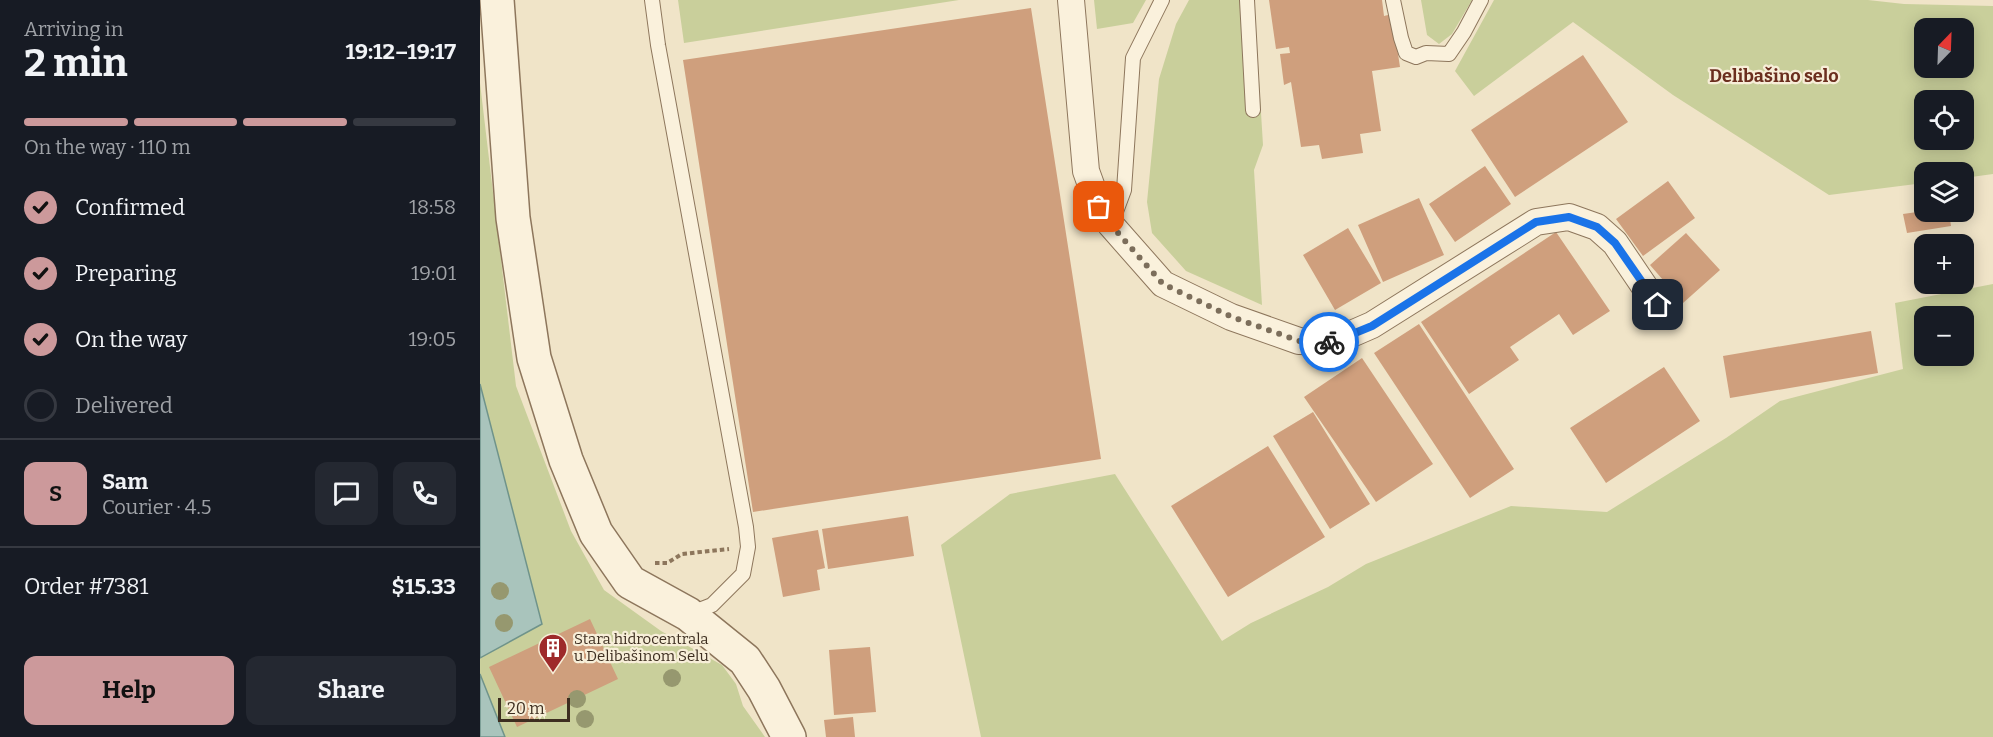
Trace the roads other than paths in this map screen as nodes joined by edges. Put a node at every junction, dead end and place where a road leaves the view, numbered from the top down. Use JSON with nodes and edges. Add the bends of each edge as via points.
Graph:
{"nodes":[{"id":1,"x":497,"y":0,"type":"edge"},
{"id":2,"x":652,"y":0,"type":"edge"},
{"id":3,"x":1071,"y":0,"type":"edge"},
{"id":4,"x":1162,"y":0,"type":"edge"},
{"id":5,"x":1247,"y":0,"type":"edge"},
{"id":6,"x":1393,"y":0,"type":"edge"},
{"id":7,"x":1481,"y":0,"type":"edge"},
{"id":8,"x":1253,"y":111,"type":"dead end"},
{"id":9,"x":1111,"y":225,"type":"junction"},
{"id":10,"x":1658,"y":305,"type":"dead end"},
{"id":11,"x":688,"y":614,"type":"junction"},
{"id":12,"x":789,"y":737,"type":"edge"}],
"edges":[{"from":1,"to":11,"type":"street","via":[[513,218],[534,358],[566,460],[596,533],[630,582]]},
{"from":2,"to":11,"type":"lane","via":[[748,547],[743,574],[712,605]]},
{"from":3,"to":9,"type":"street","via":[[1086,171],[1099,207]]},
{"from":4,"to":9,"type":"lane","via":[[1133,58],[1124,190]]},
{"from":5,"to":8,"type":"lane"},
{"from":6,"to":7,"type":"lane","via":[[1406,53],[1416,57],[1426,53],[1449,54]]},
{"from":9,"to":10,"type":"street","via":[[1163,284],[1232,317],[1299,341],[1333,342],[1372,326],[1536,222],[1569,217],[1597,227],[1615,243]]},
{"from":11,"to":12,"type":"street","via":[[745,660]]}]}
